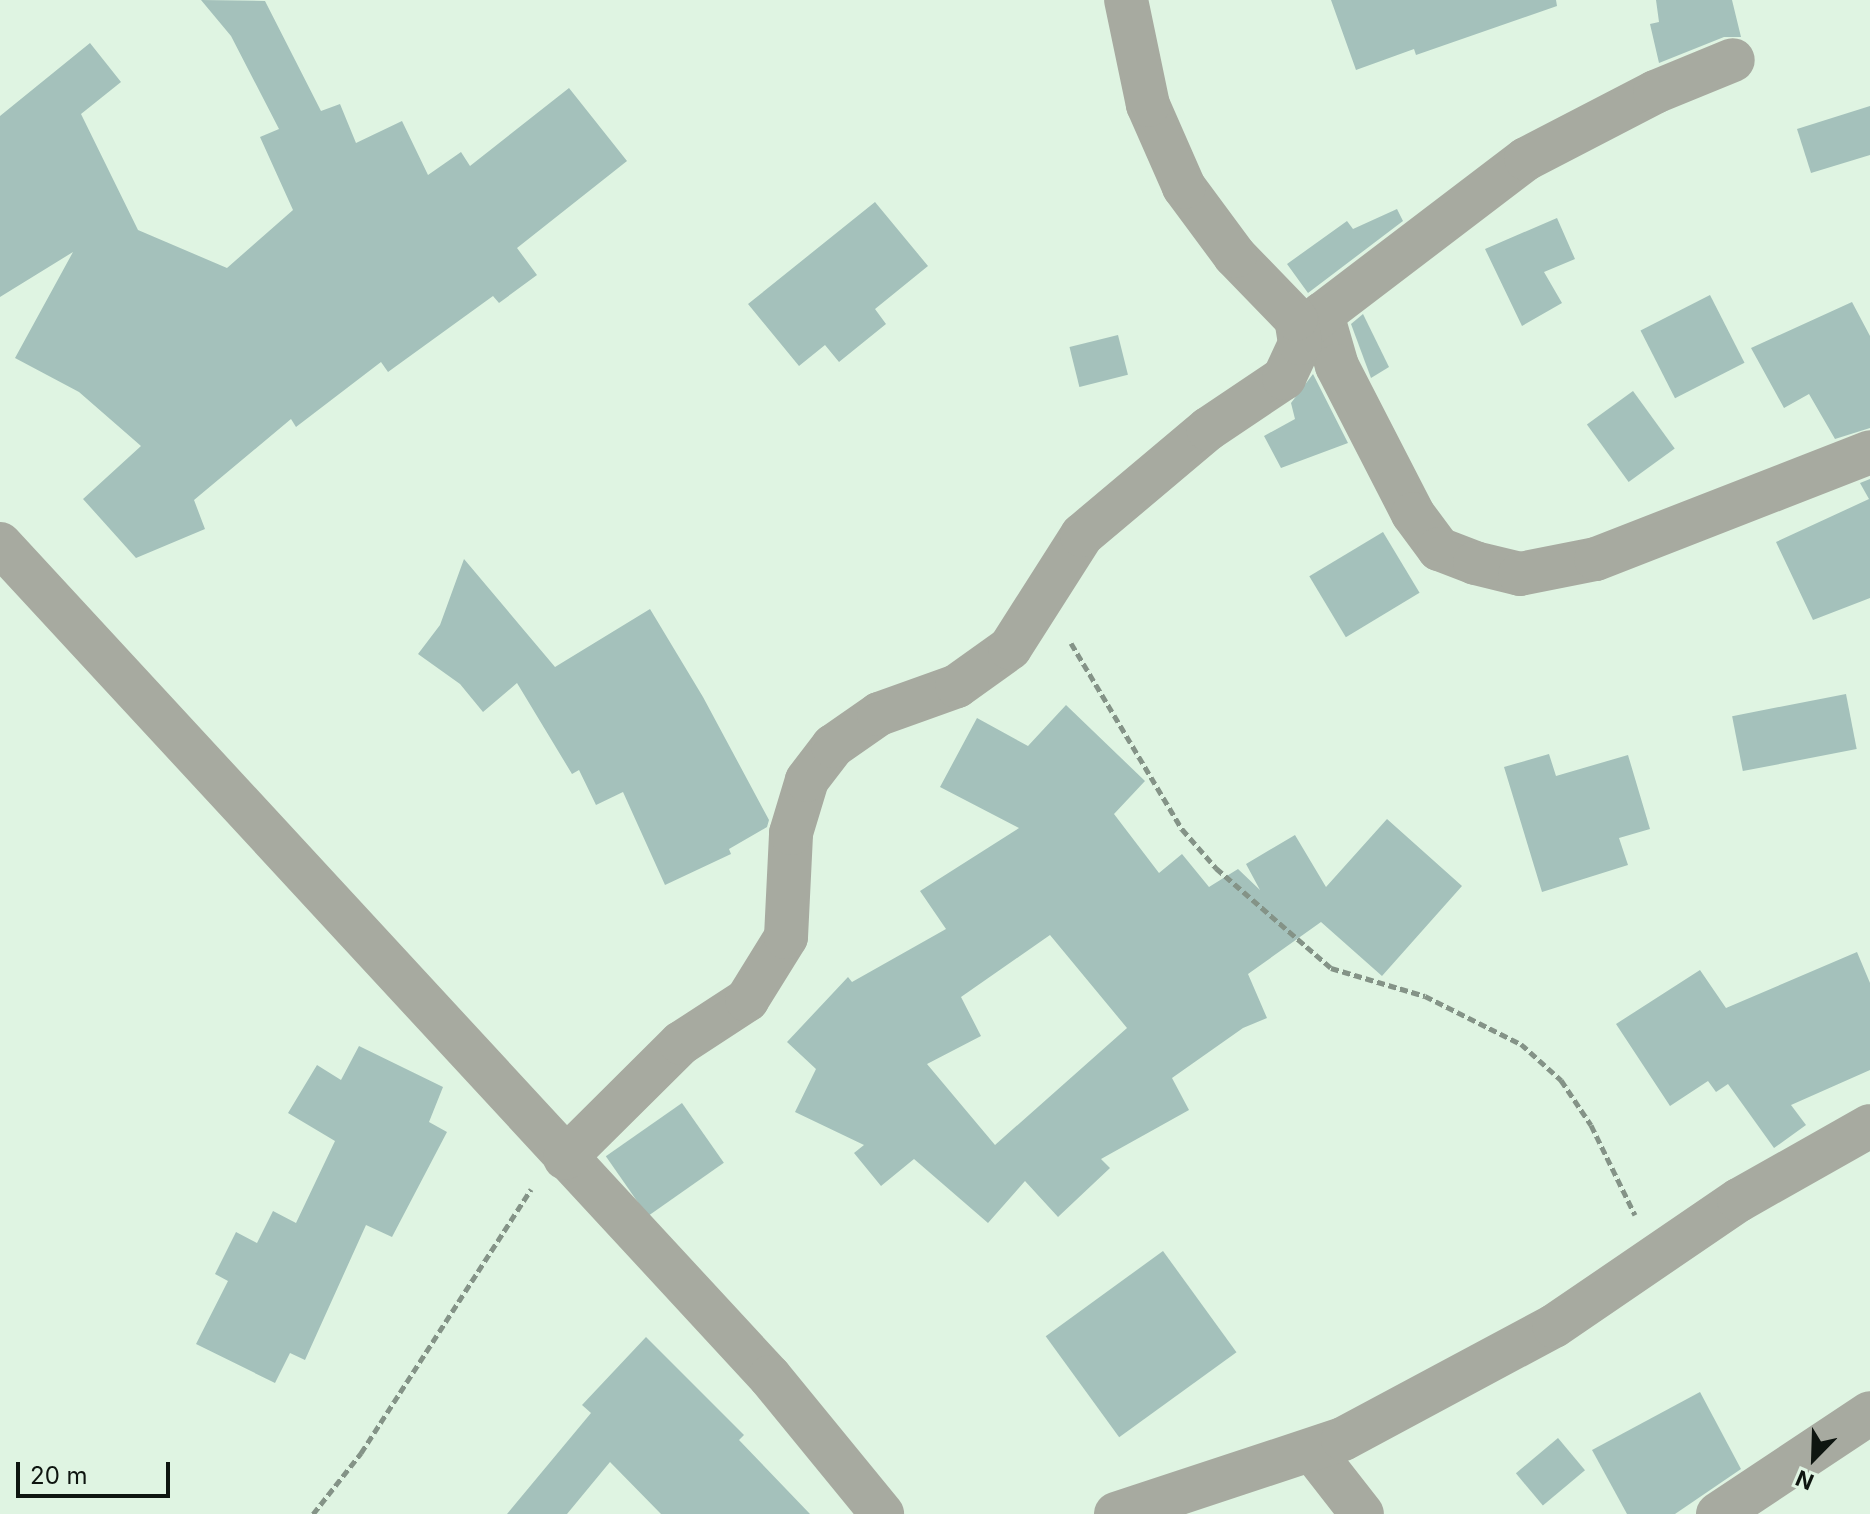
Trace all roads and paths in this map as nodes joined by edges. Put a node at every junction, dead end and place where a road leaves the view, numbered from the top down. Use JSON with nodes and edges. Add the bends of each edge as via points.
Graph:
{"nodes":[{"id":1,"x":1126,"y":0,"type":"edge"},
{"id":2,"x":1733,"y":60,"type":"dead end"},
{"id":3,"x":1310,"y":323,"type":"junction"},
{"id":4,"x":1870,"y":452,"type":"edge"},
{"id":5,"x":0,"y":544,"type":"edge"},
{"id":6,"x":1043,"y":598,"type":"junction"},
{"id":7,"x":1870,"y":1126,"type":"edge"},
{"id":8,"x":560,"y":1153,"type":"junction"},
{"id":9,"x":1656,"y":1257,"type":"junction"},
{"id":10,"x":1870,"y":1413,"type":"edge"},
{"id":11,"x":1312,"y":1450,"type":"junction"},
{"id":12,"x":313,"y":1514,"type":"edge"},
{"id":13,"x":882,"y":1514,"type":"edge"},
{"id":14,"x":1116,"y":1514,"type":"edge"},
{"id":15,"x":1362,"y":1514,"type":"edge"},
{"id":16,"x":1718,"y":1514,"type":"edge"}],
"edges":[{"from":1,"to":3,"type":"street","via":[[1148,105],[1184,187],[1235,256],[1296,319]]},
{"from":2,"to":3,"type":"street","via":[[1655,92],[1526,159]]},
{"from":3,"to":4,"type":"street","via":[[1413,514],[1439,549],[1520,574],[1596,559]]},
{"from":3,"to":6,"type":"street","via":[[1284,378],[1208,429],[1121,499],[1082,535]]},
{"from":5,"to":8,"type":"street"},
{"from":6,"to":8,"type":"street","via":[[1010,648],[957,686],[879,714],[833,746],[807,780],[791,833],[786,937],[747,1000],[681,1043]]},
{"from":6,"to":9,"type":"path","via":[[1182,829],[1216,868],[1331,968],[1425,996],[1490,1025],[1551,1071],[1591,1125]]},
{"from":7,"to":9,"type":"street","via":[[1739,1200]]},
{"from":8,"to":12,"type":"path"},
{"from":8,"to":13,"type":"street","via":[[770,1377]]},
{"from":9,"to":11,"type":"street","via":[[1554,1326],[1343,1439]]},
{"from":10,"to":16,"type":"street"},
{"from":11,"to":14,"type":"street"},
{"from":11,"to":15,"type":"street"}]}
